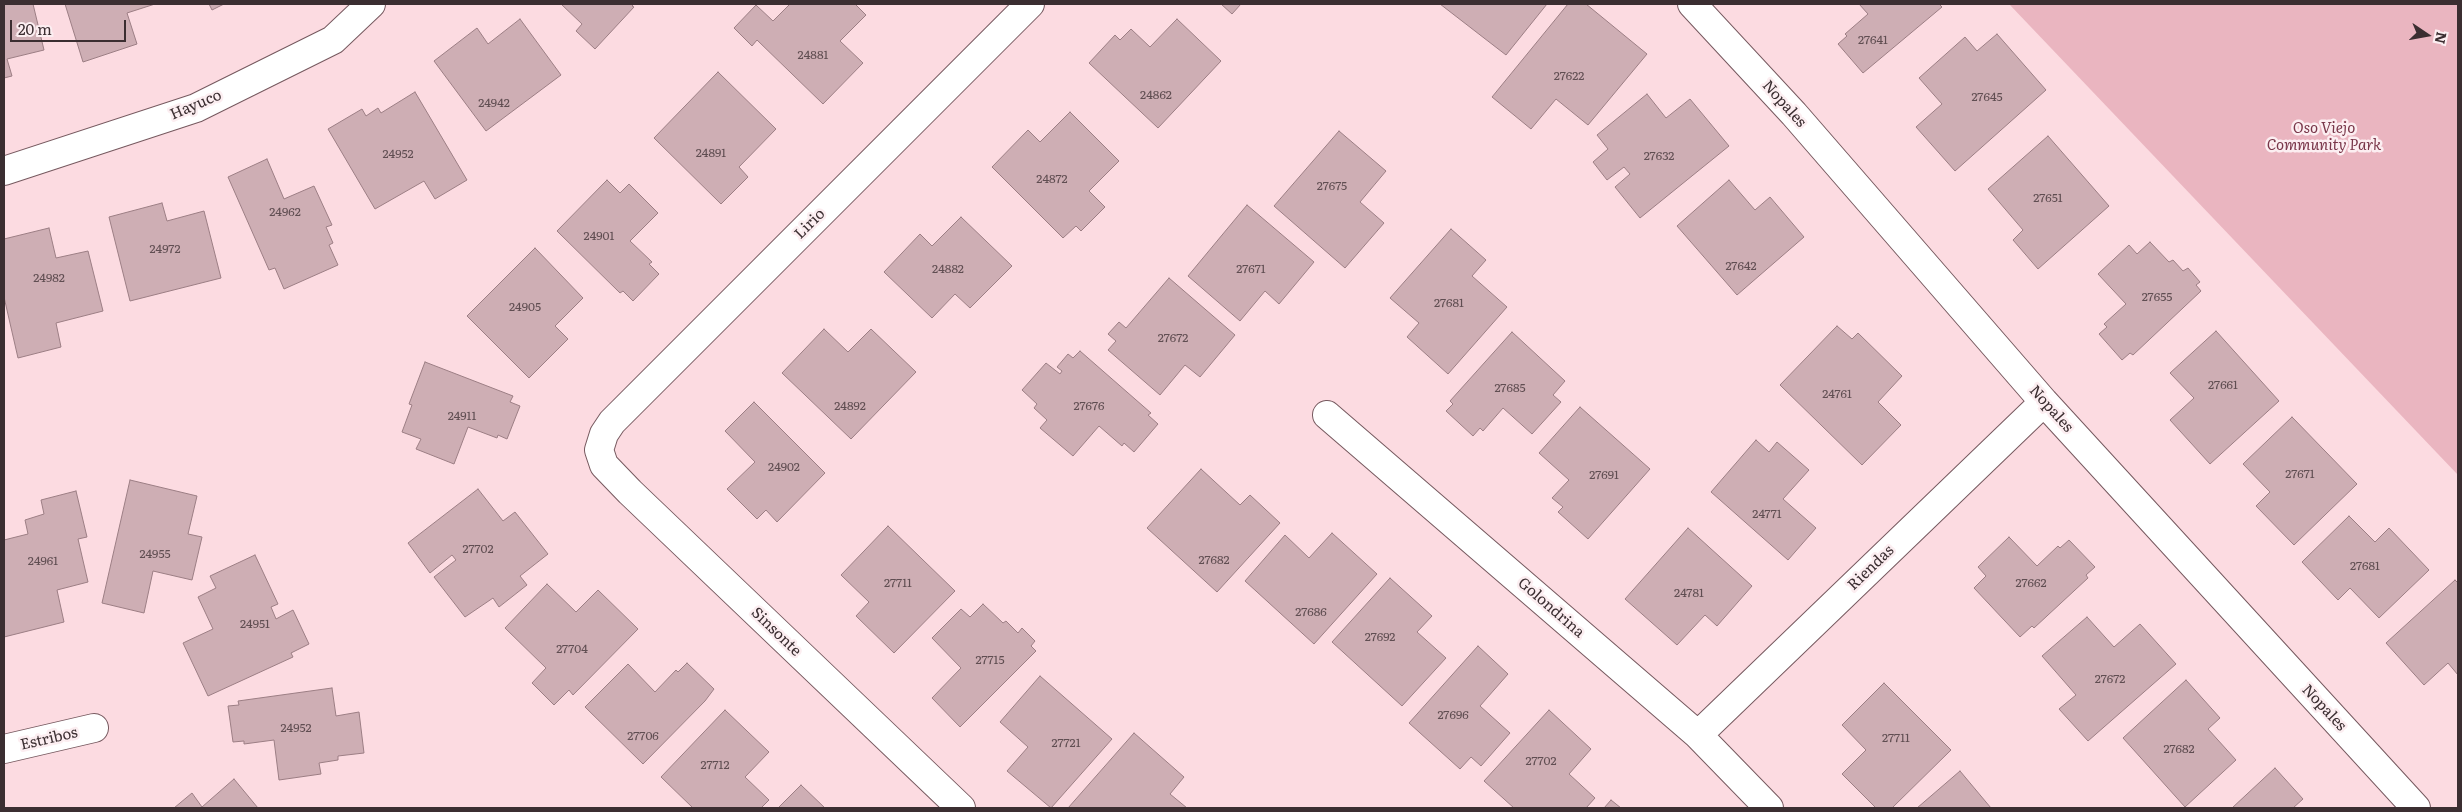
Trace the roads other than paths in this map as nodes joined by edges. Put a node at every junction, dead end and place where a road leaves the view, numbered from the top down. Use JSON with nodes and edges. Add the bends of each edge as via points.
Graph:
{"nodes":[{"id":1,"x":371,"y":4,"type":"edge"},
{"id":2,"x":1030,"y":4,"type":"edge"},
{"id":3,"x":1692,"y":4,"type":"edge"},
{"id":4,"x":4,"y":171,"type":"edge"},
{"id":5,"x":2044,"y":402,"type":"junction"},
{"id":6,"x":1327,"y":415,"type":"dead end"},
{"id":7,"x":599,"y":450,"type":"joint"},
{"id":8,"x":94,"y":728,"type":"dead end"},
{"id":9,"x":1698,"y":735,"type":"junction"},
{"id":10,"x":4,"y":749,"type":"edge"},
{"id":11,"x":961,"y":808,"type":"edge"},
{"id":12,"x":1769,"y":808,"type":"edge"},
{"id":13,"x":2416,"y":808,"type":"edge"}],
"edges":[{"from":1,"to":4,"type":"street","name":"Hayuco","via":[[333,40],[196,108]]},
{"from":2,"to":7,"type":"street","name":"Lirio","via":[[612,422]]},
{"from":3,"to":5,"type":"street","name":"Nopales","via":[[1794,114]]},
{"from":5,"to":9,"type":"street","name":"Riendas"},
{"from":5,"to":13,"type":"street","name":"Nopales"},
{"from":6,"to":9,"type":"street","name":"Golondrina"},
{"from":7,"to":11,"type":"street","name":"Sinsonte","via":[[604,465],[630,492]]},
{"from":8,"to":10,"type":"street","name":"Estribos"},
{"from":9,"to":12,"type":"street","name":"Golondrina"}]}
